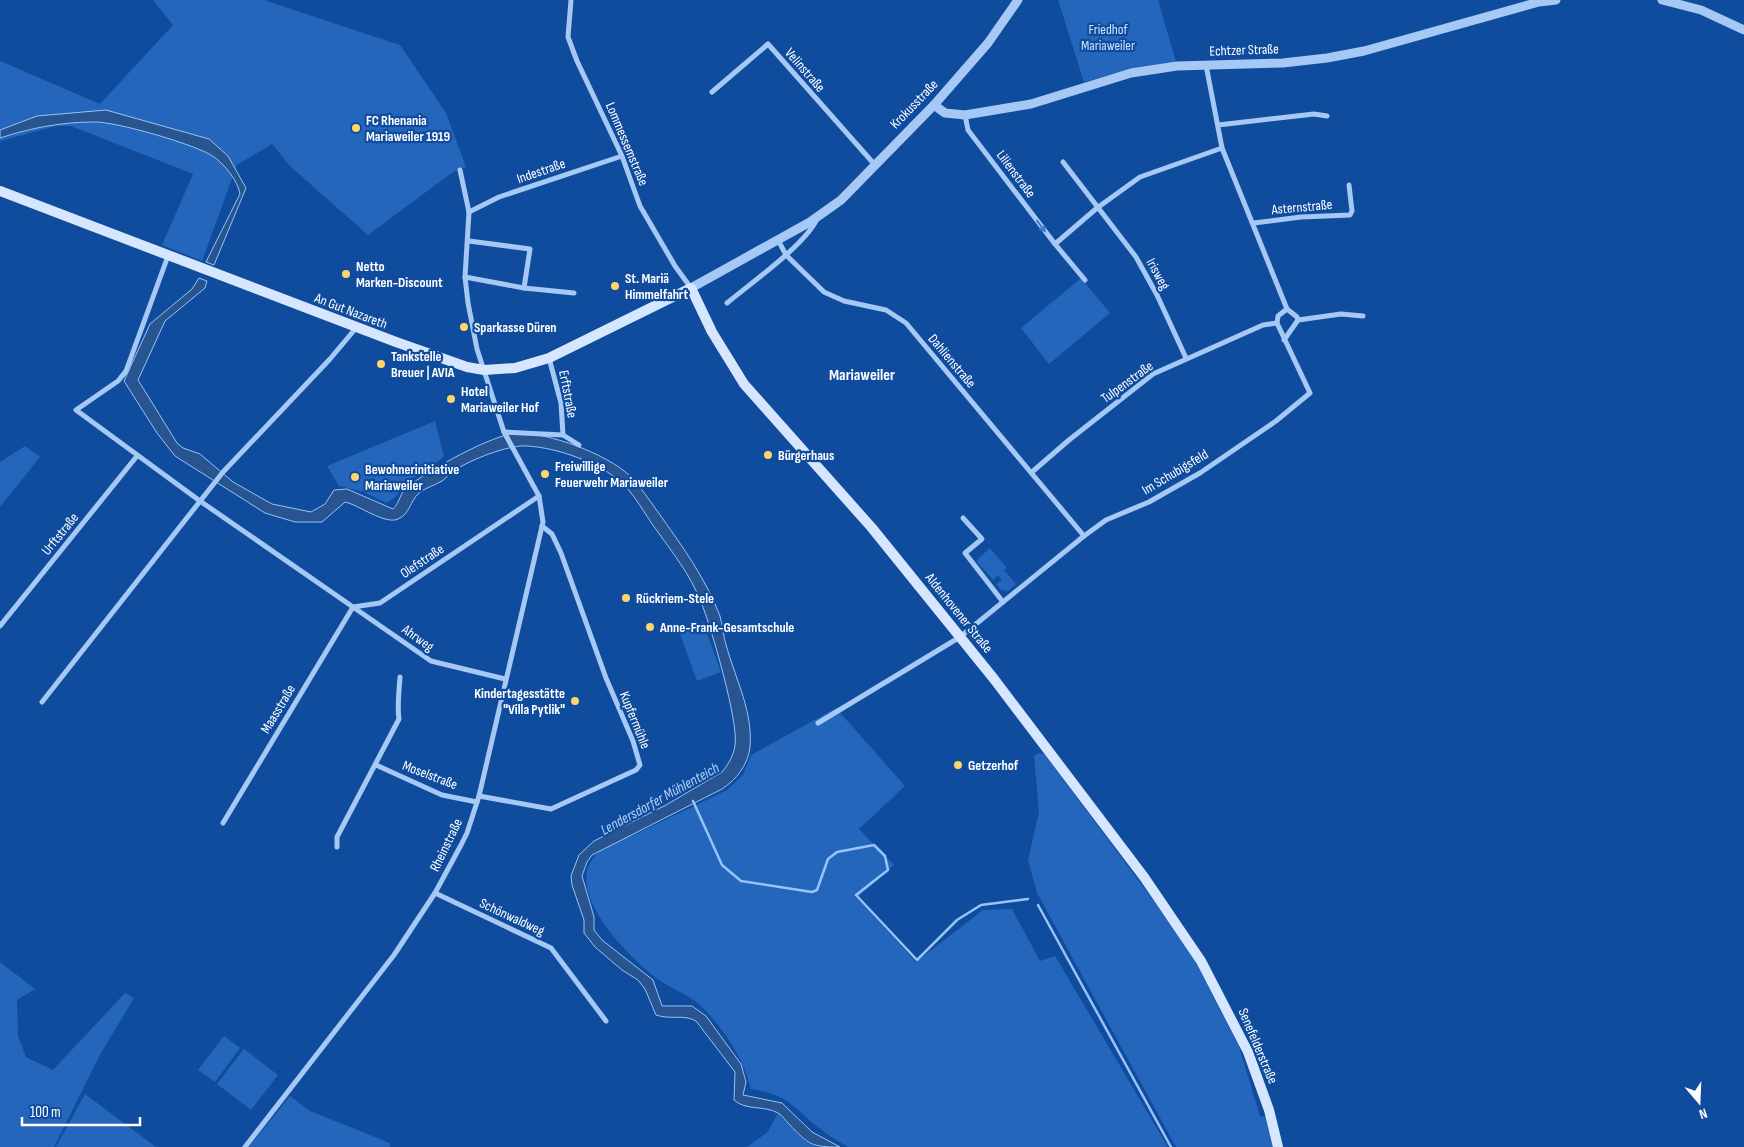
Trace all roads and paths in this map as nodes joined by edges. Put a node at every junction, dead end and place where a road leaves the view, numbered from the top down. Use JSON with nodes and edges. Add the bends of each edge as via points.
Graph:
{"nodes":[{"id":1,"x":571,"y":0,"type":"edge"},
{"id":2,"x":1018,"y":0,"type":"edge"},
{"id":3,"x":1556,"y":0,"type":"edge"},
{"id":4,"x":1662,"y":0,"type":"edge"},
{"id":5,"x":1744,"y":30,"type":"edge"},
{"id":6,"x":1206,"y":65,"type":"junction"},
{"id":7,"x":712,"y":92,"type":"dead end"},
{"id":8,"x":934,"y":106,"type":"junction"},
{"id":9,"x":965,"y":115,"type":"junction"},
{"id":10,"x":1327,"y":116,"type":"dead end"},
{"id":11,"x":1218,"y":125,"type":"junction"},
{"id":12,"x":1222,"y":148,"type":"junction"},
{"id":13,"x":622,"y":156,"type":"junction"},
{"id":14,"x":1063,"y":162,"type":"dead end"},
{"id":15,"x":875,"y":165,"type":"junction"},
{"id":16,"x":460,"y":170,"type":"dead end"},
{"id":17,"x":1349,"y":184,"type":"dead end"},
{"id":18,"x":0,"y":191,"type":"edge"},
{"id":19,"x":1097,"y":208,"type":"junction"},
{"id":20,"x":469,"y":212,"type":"junction"},
{"id":21,"x":818,"y":216,"type":"junction"},
{"id":22,"x":1254,"y":223,"type":"junction"},
{"id":23,"x":468,"y":240,"type":"junction"},
{"id":24,"x":778,"y":240,"type":"junction"},
{"id":25,"x":1055,"y":244,"type":"junction"},
{"id":26,"x":786,"y":255,"type":"junction"},
{"id":27,"x":168,"y":256,"type":"junction"},
{"id":28,"x":465,"y":277,"type":"junction"},
{"id":29,"x":1085,"y":280,"type":"dead end"},
{"id":30,"x":524,"y":288,"type":"junction"},
{"id":31,"x":691,"y":288,"type":"junction"},
{"id":32,"x":574,"y":293,"type":"dead end"},
{"id":33,"x":727,"y":303,"type":"dead end"},
{"id":34,"x":1287,"y":310,"type":"junction"},
{"id":35,"x":1363,"y":316,"type":"dead end"},
{"id":36,"x":1298,"y":320,"type":"junction"},
{"id":37,"x":1277,"y":324,"type":"junction"},
{"id":38,"x":357,"y":327,"type":"junction"},
{"id":39,"x":1284,"y":340,"type":"junction"},
{"id":40,"x":549,"y":358,"type":"junction"},
{"id":41,"x":1186,"y":358,"type":"junction"},
{"id":42,"x":484,"y":370,"type":"junction"},
{"id":43,"x":505,"y":434,"type":"junction"},
{"id":44,"x":563,"y":435,"type":"junction"},
{"id":45,"x":579,"y":445,"type":"dead end"},
{"id":46,"x":137,"y":456,"type":"junction"},
{"id":47,"x":1032,"y":472,"type":"junction"},
{"id":48,"x":539,"y":496,"type":"junction"},
{"id":49,"x":200,"y":501,"type":"junction"},
{"id":50,"x":963,"y":518,"type":"dead end"},
{"id":51,"x":542,"y":526,"type":"junction"},
{"id":52,"x":1084,"y":536,"type":"junction"},
{"id":53,"x":1003,"y":602,"type":"junction"},
{"id":54,"x":354,"y":607,"type":"junction"},
{"id":55,"x":0,"y":626,"type":"edge"},
{"id":56,"x":960,"y":636,"type":"junction"},
{"id":57,"x":400,"y":677,"type":"dead end"},
{"id":58,"x":505,"y":679,"type":"junction"},
{"id":59,"x":42,"y":702,"type":"dead end"},
{"id":60,"x":818,"y":723,"type":"dead end"},
{"id":61,"x":376,"y":766,"type":"junction"},
{"id":62,"x":479,"y":796,"type":"junction"},
{"id":63,"x":477,"y":802,"type":"junction"},
{"id":64,"x":223,"y":823,"type":"dead end"},
{"id":65,"x":337,"y":847,"type":"dead end"},
{"id":66,"x":435,"y":893,"type":"junction"},
{"id":67,"x":1201,"y":960,"type":"joint"},
{"id":68,"x":606,"y":1021,"type":"dead end"},
{"id":69,"x":244,"y":1147,"type":"edge"},
{"id":70,"x":1278,"y":1147,"type":"edge"}],
"edges":[{"from":1,"to":13,"type":"street","name":"Lommessemstraße","via":[[568,37]]},
{"from":2,"to":8,"type":"street","name":"Krokusstraße","via":[[988,43]]},
{"from":3,"to":6,"type":"street","name":"Echtzer Straße","via":[[1342,55],[1283,63]]},
{"from":4,"to":5,"type":"street","via":[[1701,10]]},
{"from":6,"to":9,"type":"street","name":"Echtzer Straße","via":[[1130,73],[1031,104]]},
{"from":6,"to":11,"type":"street","name":"Asternstraße"},
{"from":7,"to":15,"type":"street","name":"Velinstraße","via":[[768,44]]},
{"from":8,"to":9,"type":"street","name":"Echtzer Straße","via":[[945,113]]},
{"from":8,"to":15,"type":"street","name":"Krokusstraße"},
{"from":9,"to":25,"type":"street","name":"Lilienstraße","one_way":true,"via":[[968,130]]},
{"from":10,"to":11,"type":"street","via":[[1314,114]]},
{"from":11,"to":12,"type":"street","name":"Asternstraße"},
{"from":12,"to":19,"type":"street","via":[[1140,177]]},
{"from":12,"to":22,"type":"street","name":"Asternstraße"},
{"from":13,"to":20,"type":"street","name":"Indestraße","via":[[499,197]]},
{"from":13,"to":31,"type":"street","name":"Lommessemstraße","via":[[640,206]]},
{"from":14,"to":19,"type":"street"},
{"from":15,"to":21,"type":"street","name":"Krokusstraße","via":[[841,200]]},
{"from":16,"to":20,"type":"street"},
{"from":17,"to":22,"type":"street","name":"Asternstraße","via":[[1350,215]]},
{"from":18,"to":27,"type":"main road","name":"An Gut Nazareth"},
{"from":19,"to":25,"type":"street"},
{"from":19,"to":41,"type":"street","name":"Irisweg","via":[[1136,257]]},
{"from":20,"to":23,"type":"street"},
{"from":21,"to":24,"type":"street","name":"Krokusstraße"},
{"from":21,"to":26,"type":"street","name":"Krokusstraße","via":[[812,230]]},
{"from":22,"to":34,"type":"street","name":"Asternstraße"},
{"from":23,"to":28,"type":"street"},
{"from":23,"to":30,"type":"street","via":[[530,249]]},
{"from":24,"to":26,"type":"street","name":"Dahlienstraße"},
{"from":24,"to":31,"type":"street","name":"Krokusstraße"},
{"from":25,"to":29,"type":"street","name":"Lilienstraße"},
{"from":26,"to":33,"type":"street","name":"Krokusstraße"},
{"from":26,"to":47,"type":"street","name":"Dahlienstraße","via":[[824,292],[844,301],[886,310],[906,323]]},
{"from":27,"to":38,"type":"main road","name":"An Gut Nazareth"},
{"from":27,"to":46,"type":"street","via":[[126,371],[118,381],[76,410]]},
{"from":28,"to":30,"type":"street"},
{"from":28,"to":42,"type":"street"},
{"from":30,"to":32,"type":"street"},
{"from":31,"to":40,"type":"main road","name":"An Gut Nazareth"},
{"from":31,"to":56,"type":"main road","name":"Aldenhovener Straße","via":[[712,332],[744,384],[872,528]]},
{"from":34,"to":36,"type":"street","name":"Asternstraße"},
{"from":34,"to":37,"type":"street","via":[[1278,316]]},
{"from":35,"to":36,"type":"street","via":[[1341,314]]},
{"from":36,"to":39,"type":"street"},
{"from":37,"to":39,"type":"street"},
{"from":37,"to":41,"type":"street","name":"Tulpenstraße","via":[[1263,325]]},
{"from":38,"to":42,"type":"main road","name":"An Gut Nazareth"},
{"from":38,"to":49,"type":"street"},
{"from":39,"to":52,"type":"street","name":"Im Schubigsfeld","via":[[1310,394],[1300,404],[1192,477],[1149,502],[1115,515]]},
{"from":40,"to":42,"type":"main road","name":"An Gut Nazareth","via":[[515,368]]},
{"from":40,"to":44,"type":"street","name":"Erftstraße","via":[[561,403]]},
{"from":41,"to":47,"type":"street","name":"Tulpenstraße","via":[[1153,374]]},
{"from":42,"to":43,"type":"street"},
{"from":43,"to":44,"type":"street","name":"Erftstraße"},
{"from":43,"to":48,"type":"street"},
{"from":44,"to":45,"type":"street","name":"Erftstraße"},
{"from":46,"to":49,"type":"street"},
{"from":46,"to":55,"type":"street","name":"Urftstraße"},
{"from":47,"to":52,"type":"street","name":"Dahlienstraße"},
{"from":48,"to":51,"type":"street","name":"Rheinstraße"},
{"from":48,"to":54,"type":"street","name":"Olefstraße","via":[[380,603]]},
{"from":49,"to":54,"type":"street"},
{"from":49,"to":59,"type":"street"},
{"from":50,"to":53,"type":"street","via":[[982,540],[965,553]]},
{"from":51,"to":58,"type":"street","name":"Rheinstraße"},
{"from":51,"to":62,"type":"street","name":"Kupfermühle","via":[[552,534],[561,553],[640,766],[550,809]]},
{"from":52,"to":53,"type":"street","name":"Im Schubigsfeld"},
{"from":53,"to":56,"type":"street","name":"Im Schubigsfeld"},
{"from":54,"to":58,"type":"street","name":"Ahrweg","via":[[431,661]]},
{"from":54,"to":64,"type":"street","name":"Maasstraße"},
{"from":56,"to":60,"type":"street","name":"Im Schubigsfeld"},
{"from":56,"to":67,"type":"main road","name":"Aldenhovener Straße","via":[[1144,877]]},
{"from":57,"to":61,"type":"street","via":[[399,719]]},
{"from":58,"to":62,"type":"street","name":"Rheinstraße"},
{"from":61,"to":63,"type":"street","name":"Moselstraße","via":[[442,795]]},
{"from":61,"to":65,"type":"street","via":[[337,837]]},
{"from":62,"to":63,"type":"street","name":"Rheinstraße"},
{"from":63,"to":66,"type":"street","name":"Rheinstraße","via":[[467,833]]},
{"from":66,"to":68,"type":"street","name":"Schönwaldweg","via":[[551,948]]},
{"from":66,"to":69,"type":"street","name":"Rheinstraße","via":[[394,955]]},
{"from":67,"to":70,"type":"main road","name":"Senefelderstraße","via":[[1248,1052],[1269,1110]]}]}
